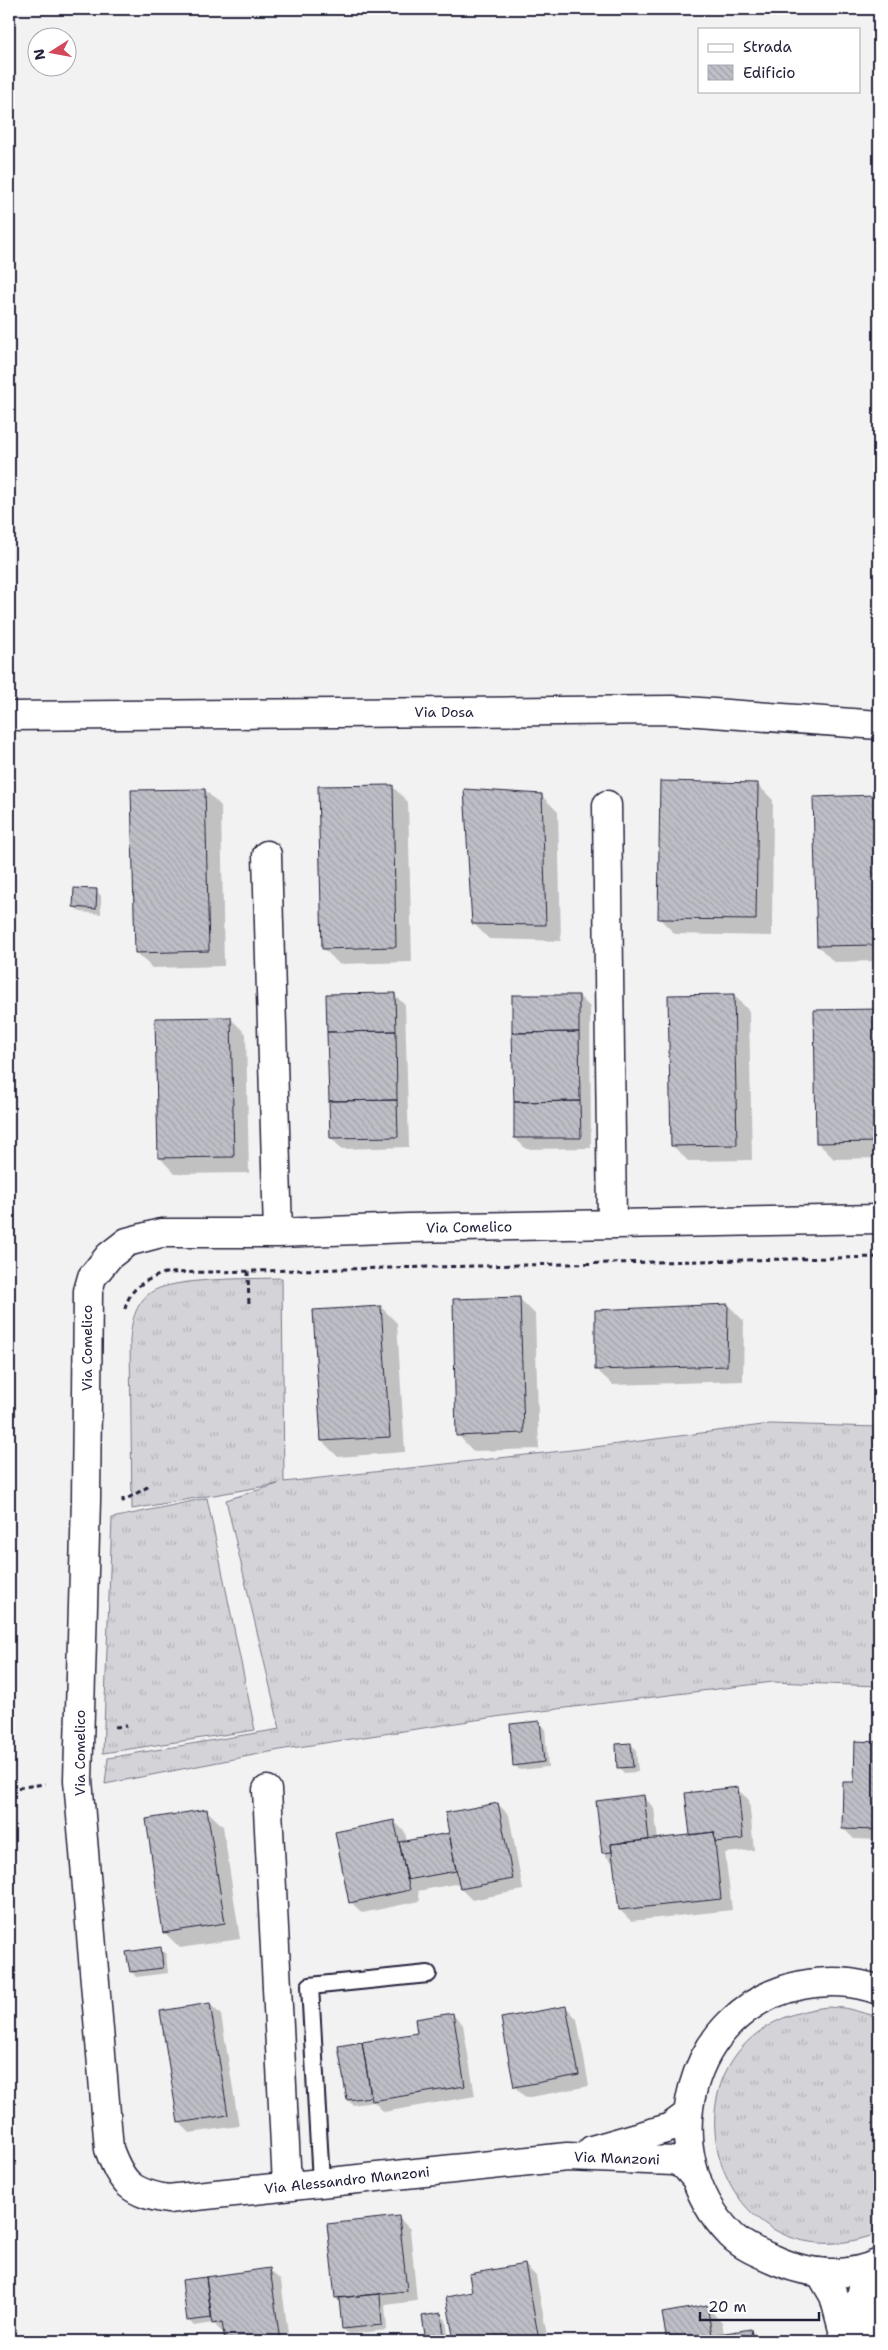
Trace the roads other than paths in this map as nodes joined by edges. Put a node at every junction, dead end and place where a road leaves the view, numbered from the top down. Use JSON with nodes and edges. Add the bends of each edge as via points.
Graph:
{"nodes":[{"id":1,"x":9,"y":716,"type":"edge"},
{"id":2,"x":879,"y":725,"type":"edge"},
{"id":3,"x":607,"y":805,"type":"dead end"},
{"id":4,"x":266,"y":855,"type":"dead end"},
{"id":5,"x":879,"y":1219,"type":"edge"},
{"id":6,"x":612,"y":1224,"type":"junction"},
{"id":7,"x":278,"y":1233,"type":"junction"},
{"id":8,"x":268,"y":1790,"type":"dead end"},
{"id":9,"x":428,"y":1974,"type":"dead end"},
{"id":10,"x":879,"y":1990,"type":"edge"},
{"id":11,"x":688,"y":2114,"type":"junction"},
{"id":12,"x":567,"y":2157,"type":"junction"},
{"id":13,"x":698,"y":2180,"type":"junction"},
{"id":14,"x":322,"y":2182,"type":"junction"},
{"id":15,"x":130,"y":2186,"type":"joint"},
{"id":16,"x":287,"y":2186,"type":"junction"},
{"id":17,"x":877,"y":2264,"type":"edge"},
{"id":18,"x":820,"y":2272,"type":"junction"},
{"id":19,"x":846,"y":2341,"type":"edge"},
{"id":20,"x":861,"y":2341,"type":"edge"}],
"edges":[{"from":1,"to":2,"type":"street","name":"Via Dosa","via":[[672,710]]},
{"from":3,"to":6,"type":"street"},
{"from":4,"to":7,"type":"street"},
{"from":5,"to":6,"type":"street","name":"Via Comelico"},
{"from":6,"to":7,"type":"street","name":"Via Comelico"},
{"from":7,"to":15,"type":"street","name":"Via Comelico","via":[[146,1235],[127,1242],[109,1256],[92,1277],[88,1291],[78,1780],[109,2149],[117,2171]]},
{"from":8,"to":16,"type":"street"},
{"from":9,"to":14,"type":"lane","via":[[310,1986]]},
{"from":10,"to":11,"type":"street","via":[[862,1984],[818,1982],[774,1993],[745,2009],[727,2024],[712,2044],[691,2089]]},
{"from":11,"to":12,"type":"street","name":"Via Manzoni","via":[[668,2128]]},
{"from":11,"to":13,"type":"street","via":[[686,2140]]},
{"from":12,"to":13,"type":"street","name":"Via Manzoni","via":[[672,2160],[685,2166]]},
{"from":12,"to":14,"type":"street","name":"Via Alessandro Manzoni"},
{"from":13,"to":18,"type":"street","via":[[713,2213],[732,2236],[791,2267]]},
{"from":14,"to":16,"type":"street","name":"Via Alessandro Manzoni"},
{"from":15,"to":16,"type":"street","name":"Via Alessandro Manzoni","via":[[145,2196],[168,2199]]},
{"from":17,"to":18,"type":"street","via":[[834,2274]]},
{"from":17,"to":20,"type":"street","via":[[864,2280],[860,2302]]},
{"from":18,"to":19,"type":"street","via":[[834,2296]]}]}
